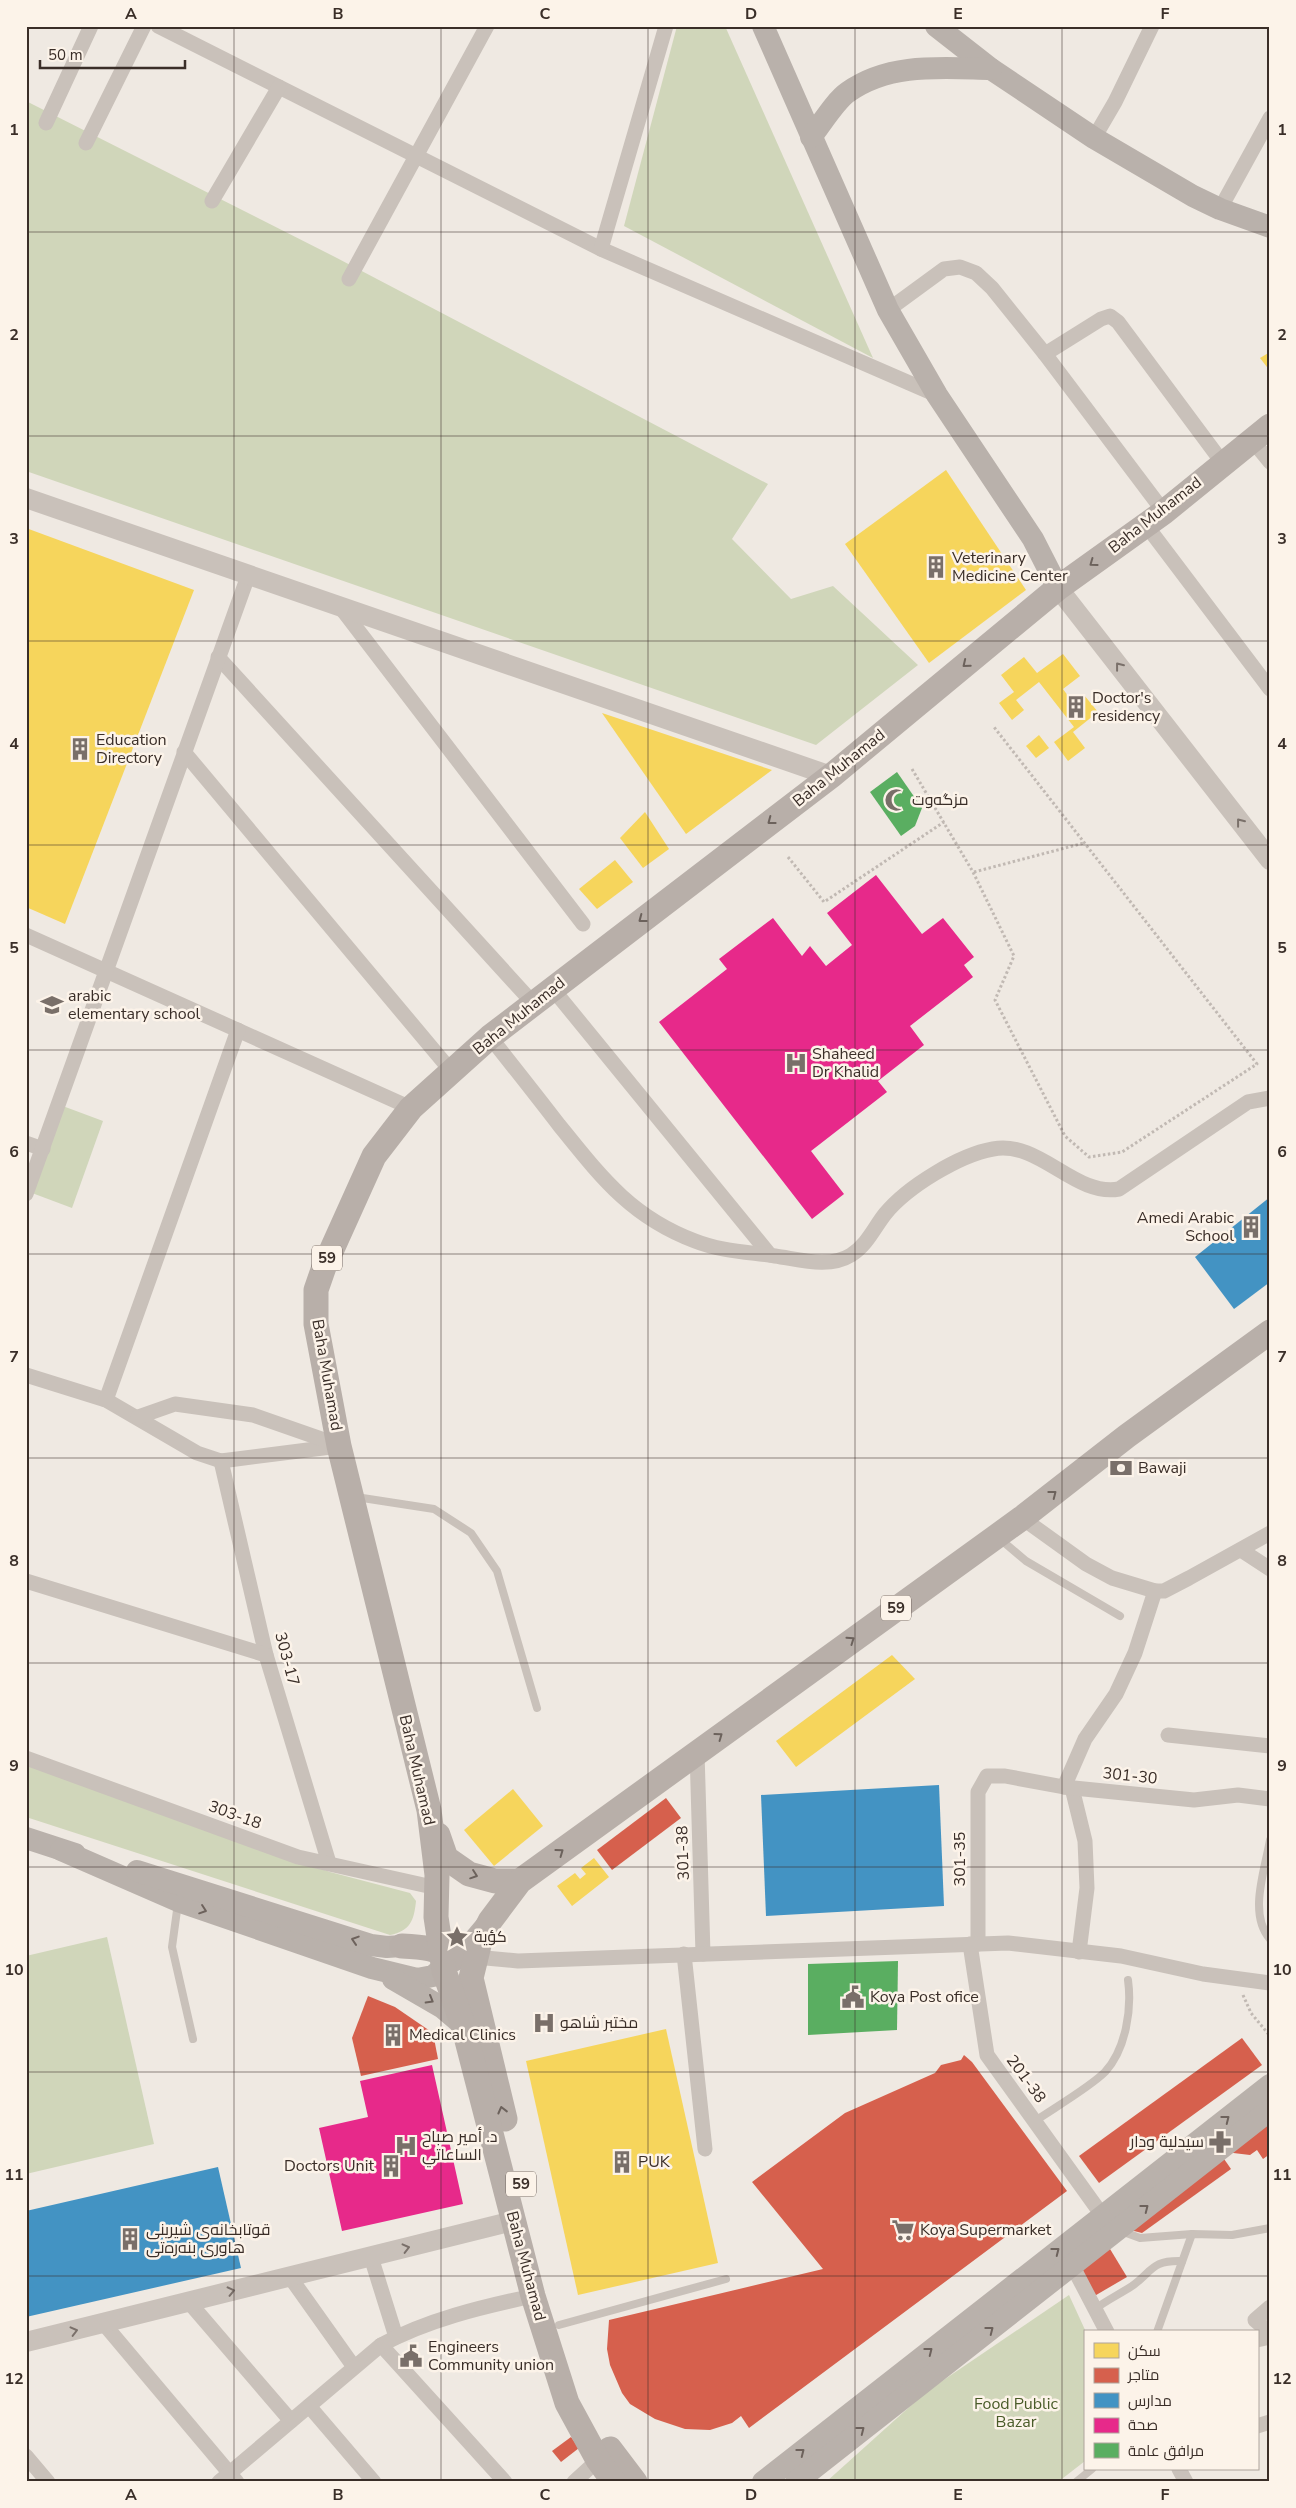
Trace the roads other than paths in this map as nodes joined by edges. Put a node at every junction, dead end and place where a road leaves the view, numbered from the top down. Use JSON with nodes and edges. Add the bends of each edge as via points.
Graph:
{"nodes":[{"id":1,"x":91,"y":26,"type":"edge"},
{"id":2,"x":144,"y":26,"type":"edge"},
{"id":3,"x":158,"y":26,"type":"edge"},
{"id":4,"x":487,"y":26,"type":"edge"},
{"id":5,"x":666,"y":26,"type":"edge"},
{"id":6,"x":763,"y":26,"type":"edge"},
{"id":7,"x":936,"y":26,"type":"edge"},
{"id":8,"x":1152,"y":26,"type":"edge"},
{"id":9,"x":991,"y":69,"type":"junction"},
{"id":10,"x":279,"y":86,"type":"junction"},
{"id":11,"x":1270,"y":118,"type":"edge"},
{"id":12,"x":46,"y":124,"type":"dead end"},
{"id":13,"x":811,"y":137,"type":"junction"},
{"id":14,"x":1094,"y":138,"type":"junction"},
{"id":15,"x":86,"y":143,"type":"dead end"},
{"id":16,"x":417,"y":157,"type":"junction"},
{"id":17,"x":212,"y":201,"type":"dead end"},
{"id":18,"x":1220,"y":210,"type":"junction"},
{"id":19,"x":1270,"y":227,"type":"edge"},
{"id":20,"x":601,"y":249,"type":"junction"},
{"id":21,"x":349,"y":279,"type":"dead end"},
{"id":22,"x":888,"y":310,"type":"junction"},
{"id":23,"x":1045,"y":354,"type":"junction"},
{"id":24,"x":937,"y":395,"type":"junction"},
{"id":25,"x":1261,"y":433,"type":"edge"},
{"id":26,"x":1222,"y":462,"type":"junction"},
{"id":27,"x":1270,"y":462,"type":"edge"},
{"id":28,"x":26,"y":498,"type":"edge"},
{"id":29,"x":1155,"y":518,"type":"junction"},
{"id":30,"x":248,"y":576,"type":"junction"},
{"id":31,"x":1058,"y":588,"type":"junction"},
{"id":32,"x":341,"y":608,"type":"junction"},
{"id":33,"x":218,"y":657,"type":"junction"},
{"id":34,"x":1270,"y":689,"type":"edge"},
{"id":35,"x":184,"y":752,"type":"junction"},
{"id":36,"x":831,"y":776,"type":"junction"},
{"id":37,"x":1270,"y":860,"type":"edge"},
{"id":38,"x":583,"y":924,"type":"dead end"},
{"id":39,"x":26,"y":935,"type":"edge"},
{"id":40,"x":107,"y":971,"type":"junction"},
{"id":41,"x":542,"y":995,"type":"junction"},
{"id":42,"x":238,"y":1030,"type":"junction"},
{"id":43,"x":490,"y":1036,"type":"junction"},
{"id":44,"x":452,"y":1072,"type":"junction"},
{"id":45,"x":1270,"y":1098,"type":"edge"},
{"id":46,"x":412,"y":1108,"type":"junction"},
{"id":47,"x":26,"y":1143,"type":"edge"},
{"id":48,"x":43,"y":1149,"type":"junction"},
{"id":49,"x":26,"y":1194,"type":"edge"},
{"id":50,"x":770,"y":1255,"type":"junction"},
{"id":51,"x":1270,"y":1332,"type":"edge"},
{"id":52,"x":26,"y":1375,"type":"edge"},
{"id":53,"x":106,"y":1400,"type":"junction"},
{"id":54,"x":138,"y":1417,"type":"junction"},
{"id":55,"x":339,"y":1446,"type":"junction"},
{"id":56,"x":221,"y":1461,"type":"junction"},
{"id":57,"x":352,"y":1496,"type":"junction"},
{"id":58,"x":1022,"y":1518,"type":"junction"},
{"id":59,"x":1270,"y":1533,"type":"edge"},
{"id":60,"x":996,"y":1536,"type":"junction"},
{"id":61,"x":1241,"y":1550,"type":"junction"},
{"id":62,"x":1270,"y":1569,"type":"edge"},
{"id":63,"x":26,"y":1581,"type":"edge"},
{"id":64,"x":1155,"y":1591,"type":"junction"},
{"id":65,"x":1120,"y":1616,"type":"dead end"},
{"id":66,"x":266,"y":1655,"type":"junction"},
{"id":67,"x":537,"y":1708,"type":"dead end"},
{"id":68,"x":1168,"y":1735,"type":"dead end"},
{"id":69,"x":1270,"y":1746,"type":"edge"},
{"id":70,"x":697,"y":1752,"type":"junction"},
{"id":71,"x":26,"y":1758,"type":"edge"},
{"id":72,"x":987,"y":1776,"type":"joint"},
{"id":73,"x":1068,"y":1787,"type":"junction"},
{"id":74,"x":1270,"y":1798,"type":"edge"},
{"id":75,"x":429,"y":1810,"type":"junction"},
{"id":76,"x":26,"y":1838,"type":"edge"},
{"id":77,"x":1270,"y":1840,"type":"edge"},
{"id":78,"x":61,"y":1850,"type":"junction"},
{"id":79,"x":329,"y":1863,"type":"junction"},
{"id":80,"x":520,"y":1881,"type":"junction"},
{"id":81,"x":437,"y":1888,"type":"junction"},
{"id":82,"x":178,"y":1901,"type":"junction"},
{"id":83,"x":436,"y":1917,"type":"junction"},
{"id":84,"x":1270,"y":1939,"type":"edge"},
{"id":85,"x":974,"y":1944,"type":"junction"},
{"id":86,"x":402,"y":1946,"type":"junction"},
{"id":87,"x":1079,"y":1952,"type":"junction"},
{"id":88,"x":684,"y":1954,"type":"junction"},
{"id":89,"x":703,"y":1954,"type":"junction"},
{"id":90,"x":372,"y":1968,"type":"junction"},
{"id":91,"x":459,"y":1973,"type":"junction"},
{"id":92,"x":1128,"y":1980,"type":"dead end"},
{"id":93,"x":1270,"y":1984,"type":"edge"},
{"id":94,"x":463,"y":2026,"type":"junction"},
{"id":95,"x":193,"y":2039,"type":"dead end"},
{"id":96,"x":1270,"y":2085,"type":"edge"},
{"id":97,"x":1267,"y":2114,"type":"edge"},
{"id":98,"x":1035,"y":2121,"type":"junction"},
{"id":99,"x":705,"y":2149,"type":"dead end"},
{"id":100,"x":513,"y":2221,"type":"junction"},
{"id":101,"x":1110,"y":2222,"type":"junction"},
{"id":102,"x":1270,"y":2228,"type":"edge"},
{"id":103,"x":1192,"y":2234,"type":"junction"},
{"id":104,"x":371,"y":2257,"type":"junction"},
{"id":105,"x":1182,"y":2262,"type":"junction"},
{"id":106,"x":1072,"y":2265,"type":"junction"},
{"id":107,"x":290,"y":2277,"type":"junction"},
{"id":108,"x":726,"y":2279,"type":"dead end"},
{"id":109,"x":533,"y":2296,"type":"junction"},
{"id":110,"x":188,"y":2301,"type":"junction"},
{"id":111,"x":1270,"y":2307,"type":"edge"},
{"id":112,"x":1095,"y":2309,"type":"junction"},
{"id":113,"x":104,"y":2324,"type":"junction"},
{"id":114,"x":559,"y":2325,"type":"junction"},
{"id":115,"x":1106,"y":2330,"type":"edge"},
{"id":116,"x":1158,"y":2330,"type":"edge"},
{"id":117,"x":1270,"y":2335,"type":"edge"},
{"id":118,"x":396,"y":2337,"type":"junction"},
{"id":119,"x":1258,"y":2340,"type":"edge"},
{"id":120,"x":26,"y":2342,"type":"edge"},
{"id":121,"x":381,"y":2345,"type":"junction"},
{"id":122,"x":354,"y":2367,"type":"junction"},
{"id":123,"x":309,"y":2406,"type":"junction"},
{"id":124,"x":291,"y":2421,"type":"junction"},
{"id":125,"x":1270,"y":2422,"type":"edge"},
{"id":126,"x":1258,"y":2426,"type":"edge"},
{"id":127,"x":26,"y":2456,"type":"edge"},
{"id":128,"x":1091,"y":2470,"type":"edge"},
{"id":129,"x":1180,"y":2470,"type":"edge"},
{"id":130,"x":617,"y":2472,"type":"edge"},
{"id":131,"x":229,"y":2479,"type":"edge"},
{"id":132,"x":48,"y":2482,"type":"edge"},
{"id":133,"x":374,"y":2482,"type":"edge"},
{"id":134,"x":505,"y":2482,"type":"edge"},
{"id":135,"x":574,"y":2482,"type":"edge"},
{"id":136,"x":641,"y":2482,"type":"edge"},
{"id":137,"x":762,"y":2482,"type":"edge"},
{"id":138,"x":796,"y":2482,"type":"edge"},
{"id":139,"x":1076,"y":2482,"type":"edge"},
{"id":140,"x":1186,"y":2482,"type":"edge"}],
"edges":[{"from":1,"to":12,"type":"street"},
{"from":2,"to":15,"type":"street"},
{"from":3,"to":10,"type":"street"},
{"from":4,"to":16,"type":"street"},
{"from":5,"to":20,"type":"street"},
{"from":6,"to":13,"type":"main road"},
{"from":7,"to":9,"type":"main road"},
{"from":8,"to":14,"type":"street"},
{"from":9,"to":13,"type":"main road","via":[[922,68],[877,76],[847,93]]},
{"from":9,"to":14,"type":"main road"},
{"from":10,"to":16,"type":"street"},
{"from":10,"to":17,"type":"street"},
{"from":11,"to":18,"type":"street"},
{"from":13,"to":22,"type":"main road"},
{"from":14,"to":18,"type":"main road"},
{"from":16,"to":20,"type":"street"},
{"from":16,"to":21,"type":"street"},
{"from":18,"to":19,"type":"main road"},
{"from":20,"to":24,"type":"street"},
{"from":22,"to":23,"type":"street","via":[[944,269],[960,268],[976,273],[992,288]]},
{"from":22,"to":24,"type":"main road"},
{"from":23,"to":26,"type":"street","via":[[1110,316],[1118,322]]},
{"from":23,"to":29,"type":"street"},
{"from":24,"to":31,"type":"main road","via":[[1033,539]]},
{"from":25,"to":26,"type":"main road","name":"Baha Muhamad","number":"59"},
{"from":25,"to":27,"type":"street"},
{"from":26,"to":29,"type":"main road","name":"Baha Muhamad","number":"59"},
{"from":28,"to":30,"type":"street"},
{"from":29,"to":31,"type":"main road","name":"Baha Muhamad","number":"59","one_way":true},
{"from":29,"to":34,"type":"street"},
{"from":30,"to":32,"type":"street"},
{"from":30,"to":33,"type":"street"},
{"from":31,"to":36,"type":"main road","name":"Baha Muhamad","number":"59","one_way":true},
{"from":37,"to":31,"type":"street","one_way":true},
{"from":32,"to":36,"type":"street"},
{"from":32,"to":38,"type":"street"},
{"from":33,"to":35,"type":"street"},
{"from":33,"to":41,"type":"street"},
{"from":35,"to":40,"type":"street"},
{"from":35,"to":44,"type":"street"},
{"from":36,"to":41,"type":"main road","name":"Baha Muhamad","number":"59","one_way":true},
{"from":39,"to":40,"type":"street"},
{"from":40,"to":42,"type":"street"},
{"from":40,"to":48,"type":"street"},
{"from":41,"to":43,"type":"main road","name":"Baha Muhamad","number":"59"},
{"from":41,"to":50,"type":"street"},
{"from":42,"to":46,"type":"street"},
{"from":42,"to":53,"type":"street"},
{"from":43,"to":44,"type":"main road","name":"Baha Muhamad","number":"59"},
{"from":43,"to":50,"type":"street","via":[[603,1179],[630,1205],[662,1226],[696,1242]]},
{"from":44,"to":46,"type":"main road","name":"Baha Muhamad","number":"59"},
{"from":45,"to":50,"type":"street","via":[[1248,1102],[1119,1189],[1105,1191],[1044,1160],[1018,1151],[995,1148],[975,1154],[926,1179],[891,1208],[868,1239],[849,1256],[825,1262]]},
{"from":46,"to":55,"type":"main road","name":"Baha Muhamad","number":"59","via":[[374,1156],[316,1290],[316,1324]]},
{"from":47,"to":48,"type":"street"},
{"from":48,"to":49,"type":"street"},
{"from":58,"to":51,"type":"main road","number":"59","one_way":true,"via":[[1127,1436]]},
{"from":52,"to":53,"type":"street"},
{"from":53,"to":54,"type":"street"},
{"from":54,"to":55,"type":"street","via":[[175,1404],[253,1415]]},
{"from":54,"to":56,"type":"street","via":[[197,1453]]},
{"from":55,"to":56,"type":"street"},
{"from":55,"to":57,"type":"main road","name":"Baha Muhamad","number":"59"},
{"from":56,"to":66,"type":"street","name":"303-17"},
{"from":57,"to":67,"type":"lane","via":[[434,1509],[471,1533],[497,1571]]},
{"from":57,"to":75,"type":"main road","name":"Baha Muhamad","number":"59"},
{"from":58,"to":60,"type":"main road","number":"59"},
{"from":58,"to":64,"type":"street","via":[[1086,1564],[1112,1578]]},
{"from":59,"to":61,"type":"street"},
{"from":60,"to":65,"type":"lane","via":[[1026,1560]]},
{"from":70,"to":60,"type":"main road","number":"59","one_way":true},
{"from":61,"to":62,"type":"street"},
{"from":61,"to":64,"type":"street","via":[[1164,1591]]},
{"from":63,"to":66,"type":"street"},
{"from":64,"to":73,"type":"street","via":[[1135,1653],[1116,1694],[1085,1739]]},
{"from":66,"to":79,"type":"street","name":"303-17"},
{"from":68,"to":69,"type":"street"},
{"from":80,"to":70,"type":"main road","number":"59","one_way":true},
{"from":70,"to":89,"type":"street","name":"301-38"},
{"from":71,"to":79,"type":"street","name":"303-18","via":[[298,1857]]},
{"from":72,"to":73,"type":"street","name":"301-30"},
{"from":72,"to":85,"type":"street","name":"301-35","via":[[978,1792]]},
{"from":73,"to":74,"type":"street","name":"301-30","via":[[1194,1800],[1238,1795]]},
{"from":73,"to":87,"type":"street","via":[[1085,1841],[1087,1888]]},
{"from":75,"to":80,"type":"main road","one_way":true,"via":[[446,1858],[469,1874],[495,1882]]},
{"from":75,"to":81,"type":"main road","name":"Baha Muhamad","number":"59"},
{"from":76,"to":78,"type":"main road"},
{"from":77,"to":84,"type":"lane","via":[[1258,1906],[1263,1931]]},
{"from":78,"to":82,"type":"main road"},
{"from":86,"to":78,"type":"main road","one_way":true,"via":[[371,1945],[163,1878]]},
{"from":79,"to":81,"type":"street","name":"303-18"},
{"from":80,"to":91,"type":"main road","number":"59","via":[[490,1921]]},
{"from":81,"to":83,"type":"main road","name":"Baha Muhamad","number":"59"},
{"from":82,"to":90,"type":"main road","one_way":true},
{"from":82,"to":95,"type":"lane","via":[[172,1947]]},
{"from":83,"to":86,"type":"main road","via":[[430,1933],[417,1942]]},
{"from":83,"to":91,"type":"main road","name":"Baha Muhamad","number":"59"},
{"from":85,"to":87,"type":"street","via":[[1008,1944]]},
{"from":85,"to":89,"type":"street"},
{"from":85,"to":98,"type":"street","name":"201-38","via":[[987,2055]]},
{"from":86,"to":91,"type":"main road"},
{"from":87,"to":93,"type":"street","via":[[1121,1956]]},
{"from":88,"to":89,"type":"street"},
{"from":88,"to":91,"type":"street","via":[[518,1961]]},
{"from":88,"to":99,"type":"street"},
{"from":90,"to":91,"type":"main road","via":[[417,1979]]},
{"from":90,"to":94,"type":"main road","one_way":true,"via":[[443,2008]]},
{"from":91,"to":94,"type":"main road","name":"Baha Muhamad","number":"59"},
{"from":114,"to":91,"type":"main road","number":"59","one_way":true},
{"from":92,"to":98,"type":"lane","via":[[1128,2014],[1113,2060],[1104,2072]]},
{"from":94,"to":100,"type":"main road","name":"Baha Muhamad","number":"59"},
{"from":101,"to":96,"type":"main road","one_way":true},
{"from":101,"to":97,"type":"main road","one_way":true},
{"from":98,"to":101,"type":"street","name":"201-38"},
{"from":104,"to":100,"type":"street","one_way":true},
{"from":100,"to":109,"type":"main road","name":"Baha Muhamad","number":"59"},
{"from":101,"to":103,"type":"lane","via":[[1140,2238]]},
{"from":101,"to":106,"type":"main road"},
{"from":137,"to":101,"type":"main road","one_way":true},
{"from":102,"to":103,"type":"lane","via":[[1232,2235]]},
{"from":103,"to":105,"type":"lane"},
{"from":104,"to":107,"type":"street"},
{"from":104,"to":118,"type":"street"},
{"from":105,"to":112,"type":"lane","via":[[1168,2261],[1152,2267],[1133,2285]]},
{"from":105,"to":116,"type":"lane"},
{"from":106,"to":112,"type":"street"},
{"from":138,"to":106,"type":"main road","one_way":true},
{"from":110,"to":107,"type":"street","one_way":true},
{"from":107,"to":122,"type":"street"},
{"from":108,"to":114,"type":"lane"},
{"from":109,"to":118,"type":"street","via":[[456,2316]]},
{"from":109,"to":130,"type":"main road","name":"Baha Muhamad","number":"59","via":[[567,2403]]},
{"from":110,"to":113,"type":"street"},
{"from":110,"to":124,"type":"street"},
{"from":111,"to":117,"type":"street","via":[[1255,2320]]},
{"from":112,"to":115,"type":"street"},
{"from":120,"to":113,"type":"street","one_way":true},
{"from":113,"to":131,"type":"street"},
{"from":114,"to":130,"type":"main road","number":"59","via":[[574,2378]]},
{"from":117,"to":119,"type":"street"},
{"from":118,"to":121,"type":"street"},
{"from":121,"to":122,"type":"street"},
{"from":121,"to":134,"type":"street"},
{"from":122,"to":123,"type":"street"},
{"from":123,"to":124,"type":"street"},
{"from":123,"to":133,"type":"street"},
{"from":124,"to":131,"type":"street"},
{"from":125,"to":126,"type":"street"},
{"from":127,"to":132,"type":"street"},
{"from":128,"to":139,"type":"lane"},
{"from":129,"to":140,"type":"street"},
{"from":130,"to":135,"type":"street"},
{"from":130,"to":136,"type":"main road"}]}
